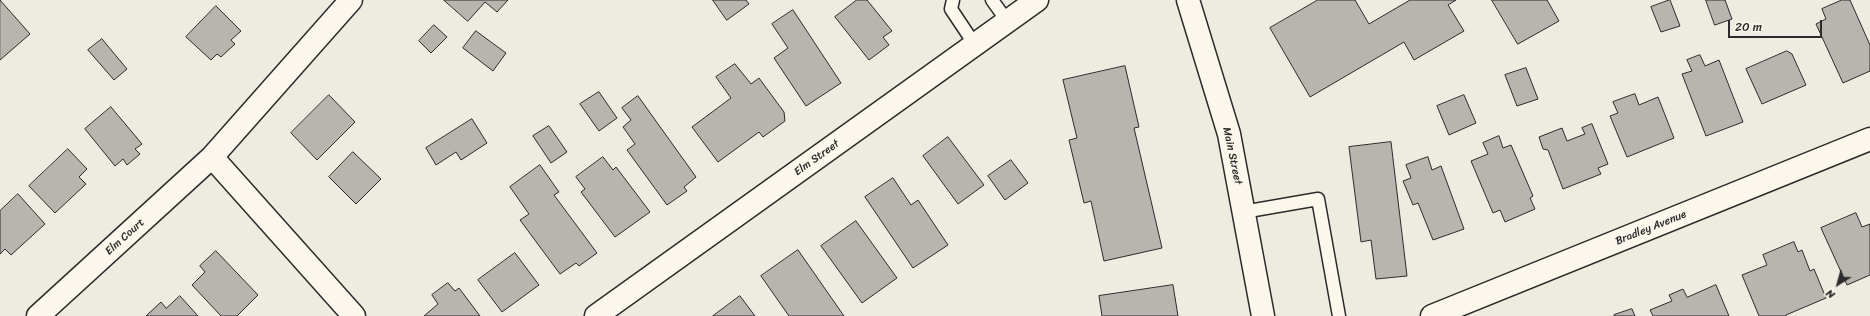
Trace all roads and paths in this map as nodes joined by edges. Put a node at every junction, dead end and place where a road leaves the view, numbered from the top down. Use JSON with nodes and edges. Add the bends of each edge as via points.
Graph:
{"nodes":[{"id":1,"x":351,"y":0,"type":"edge"},
{"id":2,"x":953,"y":0,"type":"edge"},
{"id":3,"x":992,"y":0,"type":"edge"},
{"id":4,"x":1037,"y":0,"type":"edge"},
{"id":5,"x":1188,"y":0,"type":"edge"},
{"id":6,"x":1007,"y":21,"type":"junction"},
{"id":7,"x":975,"y":45,"type":"junction"},
{"id":8,"x":1870,"y":139,"type":"edge"},
{"id":9,"x":212,"y":157,"type":"junction"},
{"id":10,"x":1243,"y":212,"type":"junction"},
{"id":11,"x":38,"y":316,"type":"edge"},
{"id":12,"x":354,"y":316,"type":"edge"},
{"id":13,"x":596,"y":316,"type":"edge"},
{"id":14,"x":1263,"y":316,"type":"edge"},
{"id":15,"x":1339,"y":316,"type":"edge"},
{"id":16,"x":1432,"y":316,"type":"edge"}],
"edges":[{"from":1,"to":9,"type":"street","name":"Elm Court"},
{"from":2,"to":7,"type":"lane","via":[[951,9]]},
{"from":3,"to":6,"type":"lane"},
{"from":4,"to":6,"type":"street","name":"Elm Street"},
{"from":5,"to":10,"type":"street","name":"Main Street","via":[[1229,134]]},
{"from":6,"to":7,"type":"street","name":"Elm Street"},
{"from":7,"to":13,"type":"street","name":"Elm Street"},
{"from":8,"to":16,"type":"street","name":"Bradley Avenue"},
{"from":9,"to":11,"type":"street","name":"Elm Court"},
{"from":9,"to":12,"type":"street"},
{"from":10,"to":14,"type":"street","name":"Main Street"},
{"from":10,"to":15,"type":"lane","via":[[1318,198]]}]}
